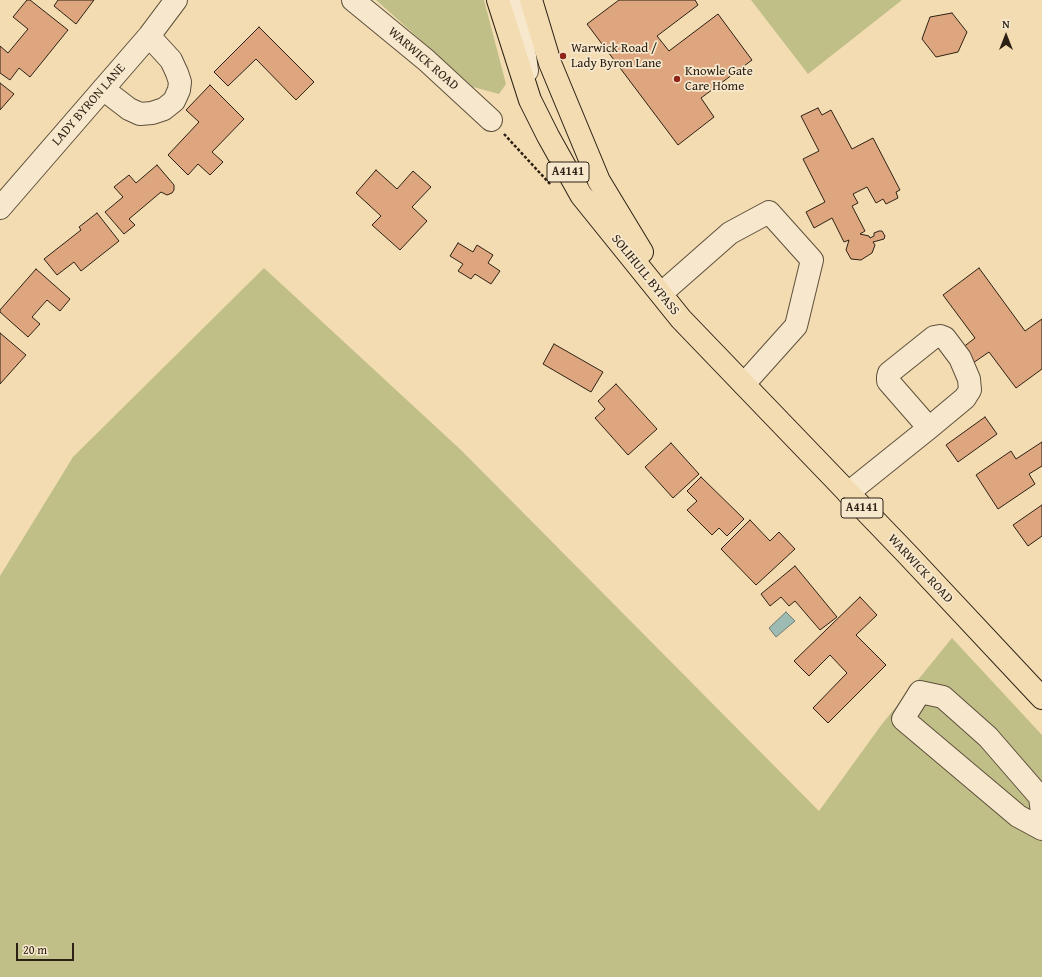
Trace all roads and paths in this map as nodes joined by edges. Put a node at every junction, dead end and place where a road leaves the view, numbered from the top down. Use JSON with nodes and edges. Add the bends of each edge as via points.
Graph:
{"nodes":[{"id":1,"x":176,"y":0,"type":"edge"},
{"id":2,"x":353,"y":0,"type":"edge"},
{"id":3,"x":498,"y":0,"type":"edge"},
{"id":4,"x":513,"y":0,"type":"edge"},
{"id":5,"x":531,"y":0,"type":"edge"},
{"id":6,"x":149,"y":36,"type":"junction"},
{"id":7,"x":103,"y":89,"type":"junction"},
{"id":8,"x":530,"y":100,"type":"junction"},
{"id":9,"x":491,"y":120,"type":"dead end"},
{"id":10,"x":0,"y":208,"type":"edge"},
{"id":11,"x":664,"y":291,"type":"junction"},
{"id":12,"x":681,"y":319,"type":"junction"},
{"id":13,"x":744,"y":384,"type":"junction"},
{"id":14,"x":929,"y":428,"type":"dead end"},
{"id":15,"x":848,"y":493,"type":"junction"},
{"id":16,"x":1042,"y":698,"type":"edge"},
{"id":17,"x":1042,"y":813,"type":"edge"},
{"id":18,"x":1042,"y":829,"type":"edge"}],
"edges":[{"from":1,"to":6,"type":"street","name":"LADY BYRON LANE"},
{"from":2,"to":9,"type":"street","name":"WARWICK ROAD","via":[[426,60]]},
{"from":3,"to":8,"type":"main road","name":"SOLIHULL BYPASS","number":"A4141"},
{"from":4,"to":8,"type":"street","via":[[523,40]]},
{"from":5,"to":11,"type":"main road","name":"SOLIHULL BYPASS","number":"A4141","via":[[550,63],[599,180]]},
{"from":6,"to":7,"type":"street","name":"LADY BYRON LANE"},
{"from":6,"to":7,"type":"street","via":[[172,60],[177,72],[180,82],[174,101],[164,109],[140,114],[129,109]]},
{"from":7,"to":10,"type":"street","name":"LADY BYRON LANE"},
{"from":8,"to":12,"type":"main road","name":"SOLIHULL BYPASS","number":"A4141","via":[[581,196]]},
{"from":11,"to":12,"type":"main road","name":"SOLIHULL BYPASS","number":"A4141"},
{"from":11,"to":13,"type":"street","via":[[730,233],[769,212],[812,260],[796,326]]},
{"from":12,"to":13,"type":"main road","name":"WARWICK ROAD","number":"A4141"},
{"from":13,"to":15,"type":"main road","name":"WARWICK ROAD","number":"A4141"},
{"from":14,"to":15,"type":"street"},
{"from":15,"to":16,"type":"main road","name":"WARWICK ROAD","number":"A4141"},
{"from":17,"to":18,"type":"street","via":[[1040,797],[988,737],[943,697],[920,692],[903,719],[1018,816]]}]}
